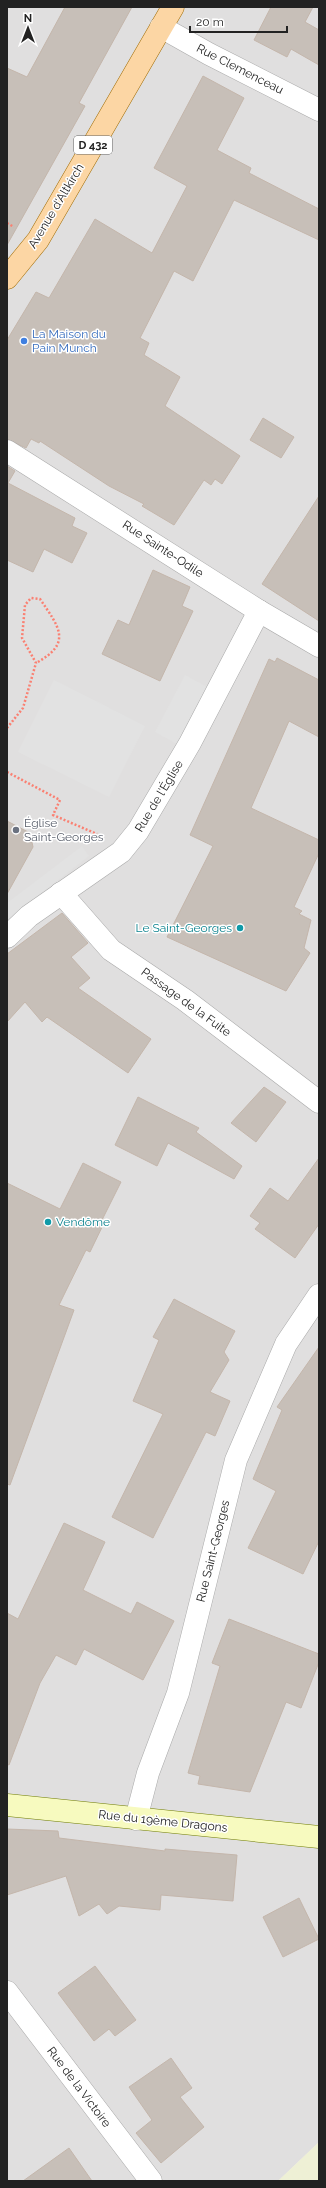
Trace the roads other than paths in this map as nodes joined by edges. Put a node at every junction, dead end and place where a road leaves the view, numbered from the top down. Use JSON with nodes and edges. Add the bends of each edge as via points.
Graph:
{"nodes":[{"id":1,"x":173,"y":7,"type":"edge"},
{"id":2,"x":161,"y":27,"type":"junction"},
{"id":3,"x":319,"y":110,"type":"edge"},
{"id":4,"x":7,"y":278,"type":"edge"},
{"id":5,"x":7,"y":451,"type":"edge"},
{"id":6,"x":259,"y":611,"type":"junction"},
{"id":7,"x":319,"y":646,"type":"edge"},
{"id":8,"x":61,"y":893,"type":"junction"},
{"id":9,"x":7,"y":938,"type":"edge"},
{"id":10,"x":319,"y":1102,"type":"edge"},
{"id":11,"x":319,"y":1295,"type":"edge"},
{"id":12,"x":7,"y":1805,"type":"edge"},
{"id":13,"x":136,"y":1819,"type":"junction"},
{"id":14,"x":319,"y":1837,"type":"edge"},
{"id":15,"x":7,"y":1992,"type":"edge"},
{"id":16,"x":151,"y":2181,"type":"edge"}],
"edges":[{"from":1,"to":2,"type":"main road","name":"Avenue d'Altkirch","number":"D 432"},
{"from":2,"to":3,"type":"street","name":"Rue Clemenceau"},
{"from":2,"to":4,"type":"main road","name":"Avenue d'Altkirch","number":"D 432","via":[[38,240]]},
{"from":5,"to":6,"type":"street","name":"Rue Sainte-Odile"},
{"from":6,"to":7,"type":"street","name":"Rue Sainte-Odile"},
{"from":6,"to":8,"type":"street","name":"Rue de l'Église","via":[[170,779],[138,831],[121,852]]},
{"from":8,"to":9,"type":"street","name":"Rue de l'Église","via":[[29,916]]},
{"from":8,"to":10,"type":"street","name":"Passage de la Fuite","via":[[111,950],[185,1000]]},
{"from":11,"to":13,"type":"street","name":"Rue Saint-Georges","via":[[286,1344],[236,1460],[178,1693],[148,1773]]},
{"from":12,"to":13,"type":"main road","name":"Rue du 19ème Dragons"},
{"from":13,"to":14,"type":"main road","name":"Rue du 19ème Dragons"},
{"from":15,"to":16,"type":"street","name":"Rue de la Victoire"}]}
